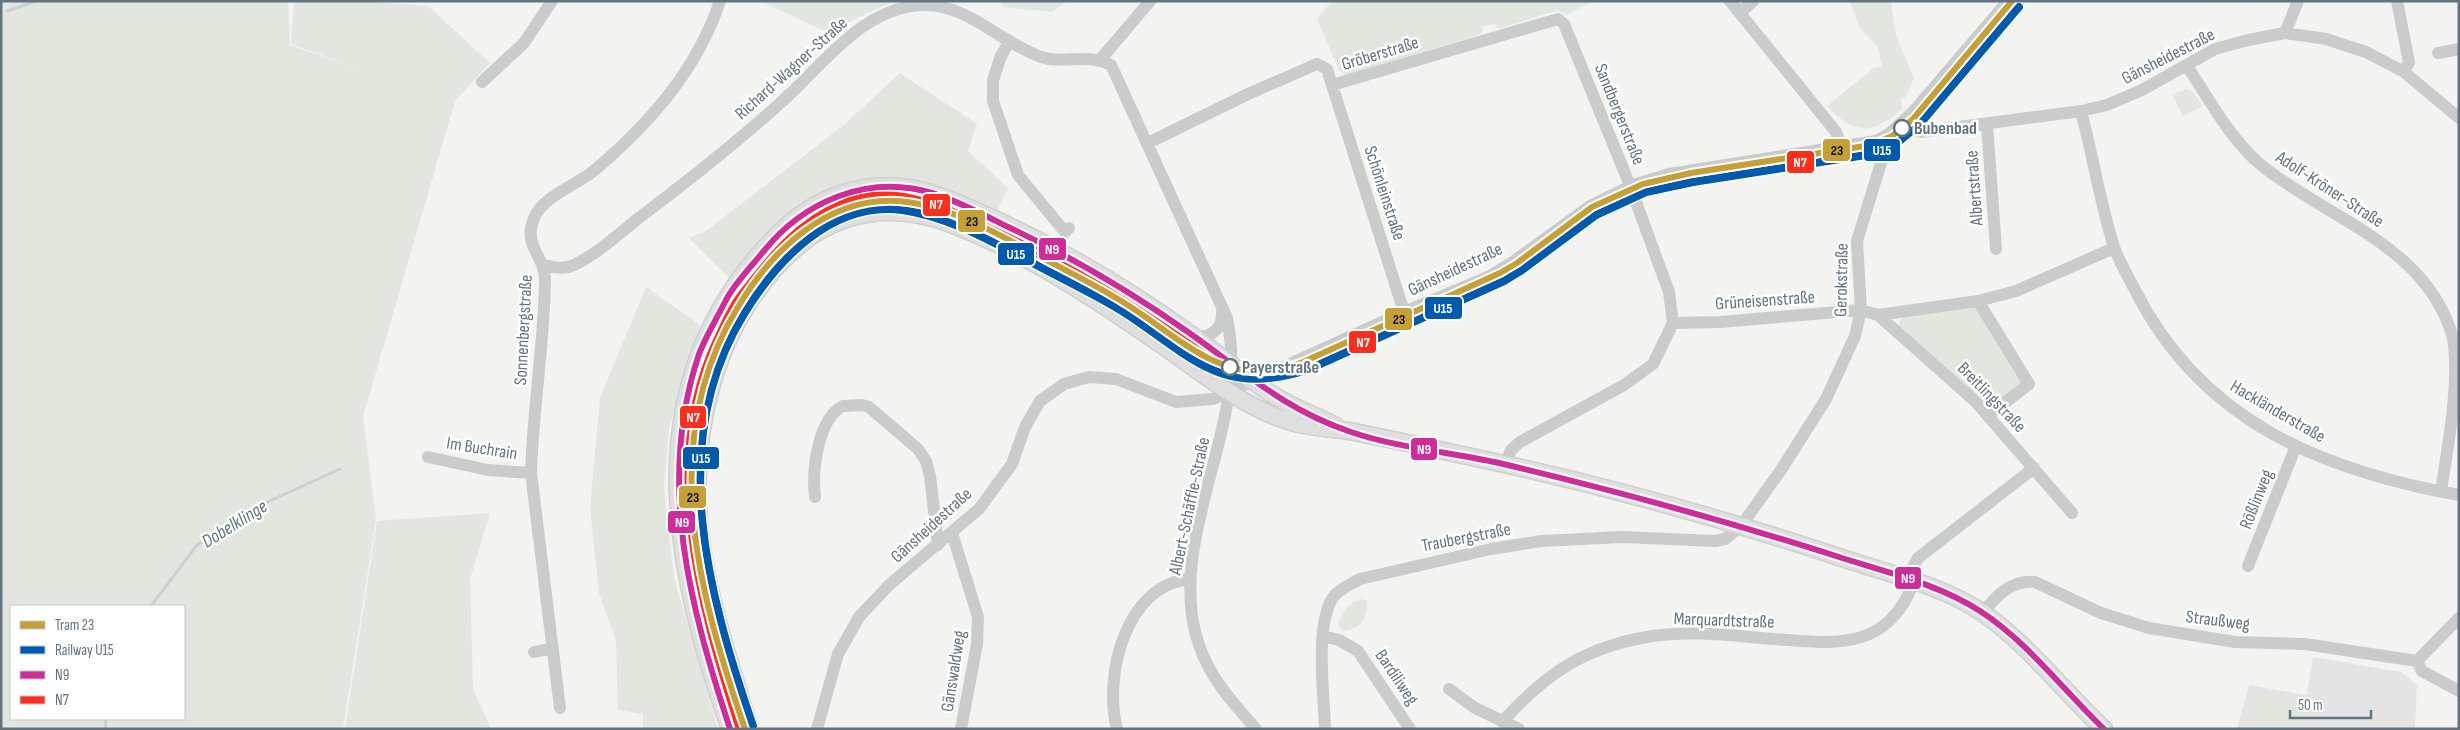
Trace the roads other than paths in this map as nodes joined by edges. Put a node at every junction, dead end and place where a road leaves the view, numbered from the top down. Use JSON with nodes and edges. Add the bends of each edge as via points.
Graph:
{"nodes":[{"id":1,"x":552,"y":1,"type":"edge"},
{"id":2,"x":720,"y":1,"type":"edge"},
{"id":3,"x":1150,"y":1,"type":"edge"},
{"id":4,"x":1730,"y":1,"type":"edge"},
{"id":5,"x":1753,"y":1,"type":"edge"},
{"id":6,"x":2008,"y":1,"type":"edge"},
{"id":7,"x":2298,"y":1,"type":"edge"},
{"id":8,"x":2397,"y":1,"type":"edge"},
{"id":9,"x":1740,"y":13,"type":"junction"},
{"id":10,"x":1558,"y":19,"type":"joint"},
{"id":11,"x":2286,"y":33,"type":"junction"},
{"id":12,"x":1009,"y":42,"type":"junction"},
{"id":13,"x":2459,"y":49,"type":"edge"},
{"id":14,"x":2438,"y":54,"type":"dead end"},
{"id":15,"x":1100,"y":60,"type":"junction"},
{"id":16,"x":2187,"y":66,"type":"junction"},
{"id":17,"x":2404,"y":72,"type":"junction"},
{"id":18,"x":482,"y":82,"type":"dead end"},
{"id":19,"x":1332,"y":86,"type":"junction"},
{"id":20,"x":2081,"y":111,"type":"junction"},
{"id":21,"x":2459,"y":118,"type":"edge"},
{"id":22,"x":1903,"y":122,"type":"junction"},
{"id":23,"x":1987,"y":124,"type":"junction"},
{"id":24,"x":1876,"y":141,"type":"junction"},
{"id":25,"x":1148,"y":143,"type":"junction"},
{"id":26,"x":1842,"y":147,"type":"junction"},
{"id":27,"x":1630,"y":186,"type":"junction"},
{"id":28,"x":1069,"y":228,"type":"dead end"},
{"id":29,"x":2114,"y":248,"type":"junction"},
{"id":30,"x":1996,"y":249,"type":"dead end"},
{"id":31,"x":544,"y":265,"type":"junction"},
{"id":32,"x":1219,"y":297,"type":"junction"},
{"id":33,"x":1978,"y":301,"type":"junction"},
{"id":34,"x":1861,"y":310,"type":"junction"},
{"id":35,"x":1404,"y":312,"type":"junction"},
{"id":36,"x":1878,"y":314,"type":"junction"},
{"id":37,"x":1673,"y":323,"type":"junction"},
{"id":38,"x":1192,"y":335,"type":"junction"},
{"id":39,"x":2456,"y":338,"type":"edge"},
{"id":40,"x":1232,"y":364,"type":"junction"},
{"id":41,"x":1290,"y":364,"type":"junction"},
{"id":42,"x":1253,"y":381,"type":"junction"},
{"id":43,"x":1223,"y":395,"type":"junction"},
{"id":44,"x":1202,"y":401,"type":"junction"},
{"id":45,"x":1221,"y":413,"type":"junction"},
{"id":46,"x":1990,"y":415,"type":"junction"},
{"id":47,"x":1223,"y":427,"type":"junction"},
{"id":48,"x":1347,"y":431,"type":"junction"},
{"id":49,"x":2296,"y":446,"type":"junction"},
{"id":50,"x":428,"y":457,"type":"dead end"},
{"id":51,"x":1505,"y":465,"type":"junction"},
{"id":52,"x":2034,"y":468,"type":"junction"},
{"id":53,"x":531,"y":473,"type":"junction"},
{"id":54,"x":2441,"y":491,"type":"junction"},
{"id":55,"x":2459,"y":495,"type":"edge"},
{"id":56,"x":815,"y":497,"type":"dead end"},
{"id":57,"x":2072,"y":513,"type":"dead end"},
{"id":58,"x":1741,"y":526,"type":"junction"},
{"id":59,"x":952,"y":533,"type":"junction"},
{"id":60,"x":938,"y":546,"type":"junction"},
{"id":61,"x":2248,"y":566,"type":"dead end"},
{"id":62,"x":1190,"y":579,"type":"junction"},
{"id":63,"x":1910,"y":581,"type":"junction"},
{"id":64,"x":1983,"y":613,"type":"junction"},
{"id":65,"x":2459,"y":618,"type":"edge"},
{"id":66,"x":1323,"y":636,"type":"junction"},
{"id":67,"x":553,"y":648,"type":"junction"},
{"id":68,"x":534,"y":652,"type":"dead end"},
{"id":69,"x":2417,"y":661,"type":"junction"},
{"id":70,"x":1449,"y":689,"type":"dead end"},
{"id":71,"x":2459,"y":692,"type":"edge"},
{"id":72,"x":560,"y":708,"type":"dead end"},
{"id":73,"x":1502,"y":722,"type":"junction"},
{"id":74,"x":730,"y":729,"type":"edge"},
{"id":75,"x":750,"y":729,"type":"edge"},
{"id":76,"x":817,"y":729,"type":"edge"},
{"id":77,"x":961,"y":729,"type":"edge"},
{"id":78,"x":1117,"y":729,"type":"edge"},
{"id":79,"x":1256,"y":729,"type":"edge"},
{"id":80,"x":1326,"y":729,"type":"edge"},
{"id":81,"x":1410,"y":729,"type":"edge"},
{"id":82,"x":1519,"y":729,"type":"edge"},
{"id":83,"x":2104,"y":729,"type":"edge"}],
"edges":[{"from":1,"to":18,"type":"street","via":[[524,43]]},
{"from":2,"to":31,"type":"street","name":"Sonnenbergstraße","via":[[697,54],[656,112],[596,169],[545,203],[537,212],[531,226],[531,238],[535,254]]},
{"from":3,"to":15,"type":"street"},
{"from":4,"to":9,"type":"street"},
{"from":5,"to":9,"type":"street"},
{"from":6,"to":22,"type":"street"},
{"from":7,"to":11,"type":"street"},
{"from":8,"to":17,"type":"street","via":[[2409,62]]},
{"from":9,"to":26,"type":"street","via":[[1832,126]]},
{"from":10,"to":19,"type":"street","name":"Gröberstraße"},
{"from":10,"to":27,"type":"street","name":"Sandbergerstraße","via":[[1564,24],[1586,75]]},
{"from":11,"to":16,"type":"street","name":"Gänsheidestraße","via":[[2215,49]]},
{"from":11,"to":17,"type":"street","name":"Gänsheidestraße","via":[[2326,39],[2366,52]]},
{"from":12,"to":15,"type":"street","name":"Richard-Wagner-Straße","via":[[1045,58]]},
{"from":12,"to":28,"type":"street","via":[[1001,56],[991,90],[1013,164],[1024,184],[1065,232]]},
{"from":12,"to":31,"type":"street","name":"Richard-Wagner-Straße","via":[[948,6],[904,7],[884,15],[829,54],[790,94],[700,171],[606,243],[570,266]]},
{"from":13,"to":14,"type":"street"},
{"from":15,"to":25,"type":"street","via":[[1115,72]]},
{"from":16,"to":20,"type":"street","name":"Gänsheidestraße","via":[[2107,105]]},
{"from":16,"to":39,"type":"street","name":"Adolf-Kröner-Straße","via":[[2239,142],[2261,165],[2379,242],[2416,271],[2434,296]]},
{"from":17,"to":21,"type":"street","name":"Gänsheidestraße"},
{"from":19,"to":25,"type":"street","name":"Gröberstraße","via":[[1327,70],[1317,64]]},
{"from":19,"to":35,"type":"street","name":"Schönleinstraße"},
{"from":20,"to":23,"type":"street","name":"Gänsheidestraße"},
{"from":20,"to":29,"type":"street","name":"Hackländerstraße"},
{"from":22,"to":23,"type":"street","name":"Gänsheidestraße","via":[[1912,130],[1921,132]]},
{"from":22,"to":24,"type":"street"},
{"from":23,"to":30,"type":"street","name":"Albertstraße"},
{"from":24,"to":26,"type":"street","name":"Gänsheidestraße"},
{"from":24,"to":34,"type":"street","name":"Gerokstraße","via":[[1881,163],[1857,241]]},
{"from":25,"to":32,"type":"street"},
{"from":26,"to":27,"type":"street","name":"Gänsheidestraße","via":[[1669,174]]},
{"from":27,"to":35,"type":"street","name":"Gänsheidestraße","via":[[1590,206],[1490,276]]},
{"from":27,"to":37,"type":"street","name":"Sandbergerstraße","via":[[1669,292]]},
{"from":29,"to":33,"type":"street","name":"Grüneisenstraße","via":[[2016,291]]},
{"from":29,"to":49,"type":"street","name":"Hackländerstraße","via":[[2154,326],[2186,367],[2222,401]]},
{"from":31,"to":53,"type":"street","name":"Sonnenbergstraße","via":[[543,343]]},
{"from":32,"to":38,"type":"street","via":[[1222,317],[1219,328],[1205,336]]},
{"from":32,"to":40,"type":"street","via":[[1227,318]]},
{"from":33,"to":36,"type":"street","name":"Grüneisenstraße"},
{"from":33,"to":46,"type":"street","via":[[2029,384]]},
{"from":34,"to":36,"type":"street","name":"Grüneisenstraße"},
{"from":34,"to":37,"type":"street","name":"Grüneisenstraße"},
{"from":34,"to":58,"type":"street","name":"Gerokstraße","via":[[1855,336],[1826,399]]},
{"from":35,"to":41,"type":"street","name":"Gänsheidestraße"},
{"from":36,"to":46,"type":"street","name":"Breitlingstraße"},
{"from":37,"to":51,"type":"street","via":[[1653,364],[1624,385],[1520,442],[1511,450]]},
{"from":38,"to":40,"type":"main road"},
{"from":38,"to":74,"type":"main road","via":[[1123,288],[1053,248],[931,193],[891,186],[865,187],[837,195],[797,217],[757,256],[721,308],[693,373],[679,440],[677,503],[688,587],[705,654]]},
{"from":39,"to":54,"type":"street","name":"Adolf-Kröner-Straße","via":[[2458,381]]},
{"from":40,"to":41,"type":"street","via":[[1256,369]]},
{"from":40,"to":42,"type":"main road"},
{"from":40,"to":43,"type":"street"},
{"from":41,"to":42,"type":"street","name":"Gänsheidestraße"},
{"from":42,"to":43,"type":"street","name":"Gänsheidestraße"},
{"from":42,"to":48,"type":"main road","via":[[1287,404]]},
{"from":43,"to":44,"type":"street","name":"Gänsheidestraße"},
{"from":43,"to":45,"type":"street"},
{"from":43,"to":47,"type":"street","name":"Albert-Schäffle-Straße"},
{"from":43,"to":48,"type":"main road","via":[[1290,422]]},
{"from":43,"to":75,"type":"main road","via":[[1193,366],[1061,277],[937,219],[897,211],[872,212],[835,223],[802,243],[767,278],[731,334],[710,391],[700,444],[698,503],[705,564]]},
{"from":44,"to":45,"type":"street","via":[[1214,404]]},
{"from":44,"to":59,"type":"street","name":"Gänsheidestraße","via":[[1172,401],[1116,379],[1089,377],[1064,384],[1040,401],[1025,427],[1012,464],[979,509]]},
{"from":45,"to":47,"type":"street"},
{"from":46,"to":52,"type":"street","name":"Breitlingstraße"},
{"from":47,"to":62,"type":"street","name":"Albert-Schäffle-Straße"},
{"from":48,"to":51,"type":"main road"},
{"from":49,"to":54,"type":"street","name":"Hackländerstraße","via":[[2344,467]]},
{"from":49,"to":61,"type":"street","name":"Rößlinweg"},
{"from":50,"to":53,"type":"street","name":"Im Buchrain","via":[[488,470]]},
{"from":51,"to":58,"type":"main road"},
{"from":52,"to":57,"type":"street","name":"Breitlingstraße"},
{"from":52,"to":63,"type":"street","name":"Marquardtstraße","via":[[1918,558]]},
{"from":53,"to":67,"type":"street","name":"Sonnenbergstraße"},
{"from":54,"to":55,"type":"street","name":"Hackländerstraße"},
{"from":56,"to":60,"type":"street","via":[[814,469],[828,422],[844,406],[869,407],[918,449],[926,461]]},
{"from":58,"to":63,"type":"main road"},
{"from":58,"to":66,"type":"street","name":"Traubergstraße","via":[[1725,539],[1715,541],[1622,537],[1522,544],[1367,576],[1343,588],[1333,598],[1325,615]]},
{"from":59,"to":60,"type":"street","name":"Gänsheidestraße"},
{"from":59,"to":77,"type":"street","name":"Gänswaldweg","via":[[978,617],[977,644]]},
{"from":60,"to":76,"type":"street","name":"Gänsheidestraße","via":[[889,585],[848,632],[830,678]]},
{"from":62,"to":78,"type":"street","via":[[1177,580],[1160,588],[1128,629],[1113,676],[1112,703]]},
{"from":62,"to":79,"type":"street","name":"Albert-Schäffle-Straße","via":[[1194,626],[1205,661],[1228,697]]},
{"from":63,"to":64,"type":"main road","via":[[1950,595]]},
{"from":63,"to":73,"type":"street","name":"Marquardtstraße","via":[[1907,599],[1895,616],[1874,632],[1845,642],[1689,633],[1652,636],[1611,646],[1549,676]]},
{"from":64,"to":69,"type":"street","name":"Straußweg","via":[[1999,593],[2025,581],[2036,582],[2101,613],[2149,628],[2234,642],[2305,644]]},
{"from":64,"to":83,"type":"main road","via":[[2010,634]]},
{"from":65,"to":69,"type":"street"},
{"from":66,"to":80,"type":"street","name":"Traubergstraße"},
{"from":66,"to":81,"type":"street","name":"Bardiliweg","via":[[1339,640],[1358,651]]},
{"from":67,"to":68,"type":"street"},
{"from":67,"to":72,"type":"street","name":"Sonnenbergstraße"},
{"from":69,"to":71,"type":"street","via":[[2422,672]]},
{"from":70,"to":73,"type":"street"},
{"from":73,"to":82,"type":"street"}]}
